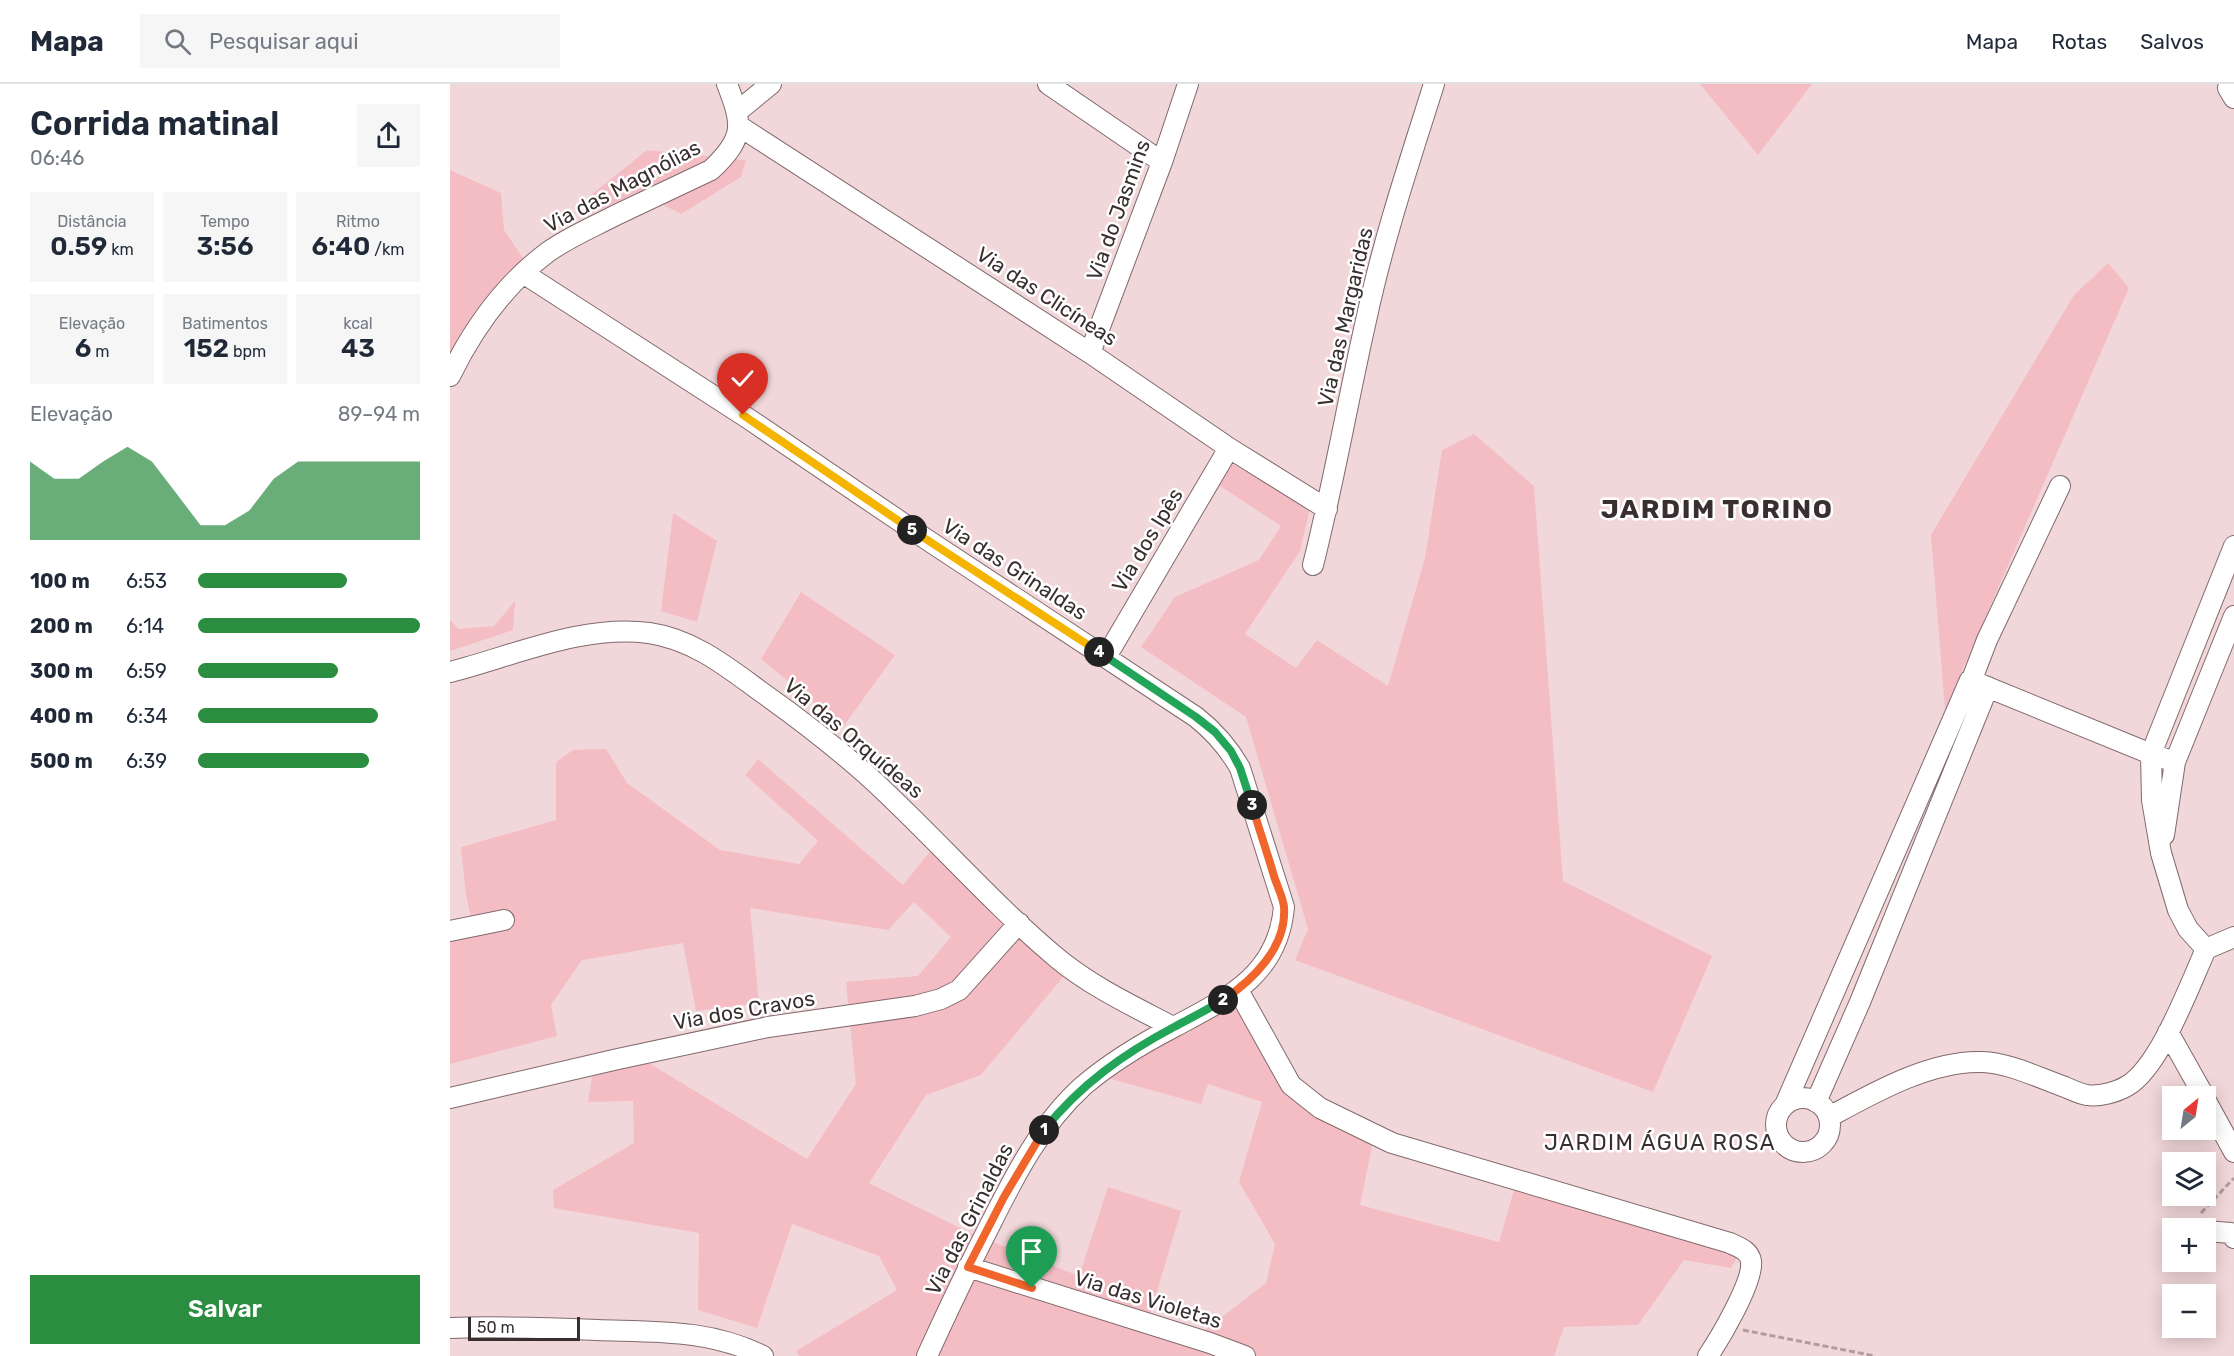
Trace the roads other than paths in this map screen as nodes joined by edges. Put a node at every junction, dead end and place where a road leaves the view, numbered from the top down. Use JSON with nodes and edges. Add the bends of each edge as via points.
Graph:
{"nodes":[{"id":1,"x":727,"y":84,"type":"edge"},
{"id":2,"x":771,"y":84,"type":"edge"},
{"id":3,"x":1048,"y":84,"type":"edge"},
{"id":4,"x":1188,"y":84,"type":"edge"},
{"id":5,"x":1434,"y":84,"type":"edge"},
{"id":6,"x":2229,"y":84,"type":"edge"},
{"id":7,"x":2234,"y":98,"type":"edge"},
{"id":8,"x":738,"y":119,"type":"junction"},
{"id":9,"x":1162,"y":162,"type":"junction"},
{"id":10,"x":523,"y":273,"type":"junction"},
{"id":11,"x":1090,"y":353,"type":"junction"},
{"id":12,"x":450,"y":376,"type":"edge"},
{"id":13,"x":1229,"y":448,"type":"junction"},
{"id":14,"x":2060,"y":486,"type":"dead end"},
{"id":15,"x":1327,"y":509,"type":"junction"},
{"id":16,"x":2234,"y":546,"type":"edge"},
{"id":17,"x":1313,"y":565,"type":"dead end"},
{"id":18,"x":2234,"y":616,"type":"edge"},
{"id":19,"x":1106,"y":657,"type":"junction"},
{"id":20,"x":450,"y":672,"type":"edge"},
{"id":21,"x":1980,"y":683,"type":"junction"},
{"id":22,"x":2151,"y":754,"type":"junction"},
{"id":23,"x":2175,"y":762,"type":"junction"},
{"id":24,"x":2161,"y":853,"type":"junction"},
{"id":25,"x":504,"y":920,"type":"dead end"},
{"id":26,"x":1019,"y":923,"type":"junction"},
{"id":27,"x":450,"y":931,"type":"edge"},
{"id":28,"x":2234,"y":937,"type":"edge"},
{"id":29,"x":2206,"y":949,"type":"junction"},
{"id":30,"x":1238,"y":990,"type":"junction"},
{"id":31,"x":1173,"y":1027,"type":"junction"},
{"id":32,"x":2168,"y":1032,"type":"junction"},
{"id":33,"x":2197,"y":1086,"type":"edge"},
{"id":34,"x":450,"y":1098,"type":"edge"},
{"id":35,"x":1785,"y":1105,"type":"junction"},
{"id":36,"x":1822,"y":1109,"type":"junction"},
{"id":37,"x":2216,"y":1120,"type":"edge"},
{"id":38,"x":2234,"y":1152,"type":"edge"},
{"id":39,"x":2216,"y":1227,"type":"edge"},
{"id":40,"x":2234,"y":1238,"type":"edge"},
{"id":41,"x":968,"y":1267,"type":"junction"},
{"id":42,"x":450,"y":1328,"type":"edge"},
{"id":43,"x":763,"y":1356,"type":"edge"},
{"id":44,"x":927,"y":1356,"type":"edge"},
{"id":45,"x":1245,"y":1356,"type":"edge"},
{"id":46,"x":1708,"y":1356,"type":"edge"}],
"edges":[{"from":1,"to":8,"type":"street"},
{"from":2,"to":8,"type":"street"},
{"from":3,"to":9,"type":"street"},
{"from":4,"to":9,"type":"street","name":"Via do Jasmins"},
{"from":5,"to":15,"type":"street","name":"Via das Margaridas","via":[[1367,314]]},
{"from":6,"to":7,"type":"street"},
{"from":8,"to":10,"type":"street","name":"Via das Magnólias","via":[[736,139],[727,155],[711,170],[569,238]]},
{"from":8,"to":11,"type":"street","name":"Via das Clicíneas"},
{"from":9,"to":11,"type":"street","name":"Via do Jasmins"},
{"from":10,"to":12,"type":"street","name":"Via das Magnólias","via":[[491,308]]},
{"from":10,"to":19,"type":"street","name":"Via das Grinaldas"},
{"from":11,"to":13,"type":"street","name":"Via das Clicíneas"},
{"from":13,"to":15,"type":"street","name":"Via das Clicíneas"},
{"from":13,"to":19,"type":"street","name":"Via dos Ipês"},
{"from":14,"to":21,"type":"street","via":[[1987,640]]},
{"from":15,"to":17,"type":"street","name":"Via das Margaridas"},
{"from":16,"to":22,"type":"street"},
{"from":18,"to":23,"type":"street"},
{"from":19,"to":30,"type":"street","name":"Via das Grinaldas","via":[[1215,732],[1240,768],[1284,906],[1276,944],[1264,965]]},
{"from":20,"to":26,"type":"street","name":"Via das Orquídeas","via":[[568,639],[620,631],[651,633],[688,643],[723,663],[784,708],[866,775]]},
{"from":21,"to":22,"type":"street"},
{"from":21,"to":35,"type":"street","via":[[1968,683]]},
{"from":21,"to":36,"type":"street"},
{"from":22,"to":23,"type":"street"},
{"from":22,"to":24,"type":"street","via":[[2152,800]]},
{"from":23,"to":24,"type":"street"},
{"from":24,"to":29,"type":"street","via":[[2178,910]]},
{"from":25,"to":27,"type":"street"},
{"from":26,"to":31,"type":"street","name":"Via das Orquídeas","via":[[1088,982]]},
{"from":26,"to":34,"type":"street","name":"Via dos Cravos","via":[[959,990],[941,999],[768,1027]]},
{"from":28,"to":29,"type":"street"},
{"from":29,"to":32,"type":"street"},
{"from":30,"to":31,"type":"street","name":"Via das Grinaldas"},
{"from":30,"to":46,"type":"street","via":[[1291,1085],[1320,1108],[1392,1143],[1743,1249],[1750,1268],[1726,1327]]},
{"from":31,"to":41,"type":"street","name":"Via das Grinaldas","via":[[1083,1086],[1060,1110],[1024,1160]]},
{"from":32,"to":33,"type":"street"},
{"from":32,"to":36,"type":"street","via":[[2146,1068],[2128,1086],[2108,1093],[2087,1095],[2004,1065],[1966,1062]]},
{"from":35,"to":36,"type":"street","via":[[1805,1099]]},
{"from":35,"to":36,"type":"street","via":[[1777,1130],[1786,1145],[1803,1152],[1819,1147],[1829,1133]]},
{"from":37,"to":38,"type":"street"},
{"from":39,"to":40,"type":"street"},
{"from":41,"to":44,"type":"street","name":"Via das Grinaldas"},
{"from":41,"to":45,"type":"street","name":"Via das Violetas"},
{"from":42,"to":43,"type":"street","via":[[672,1332],[716,1338]]}]}
